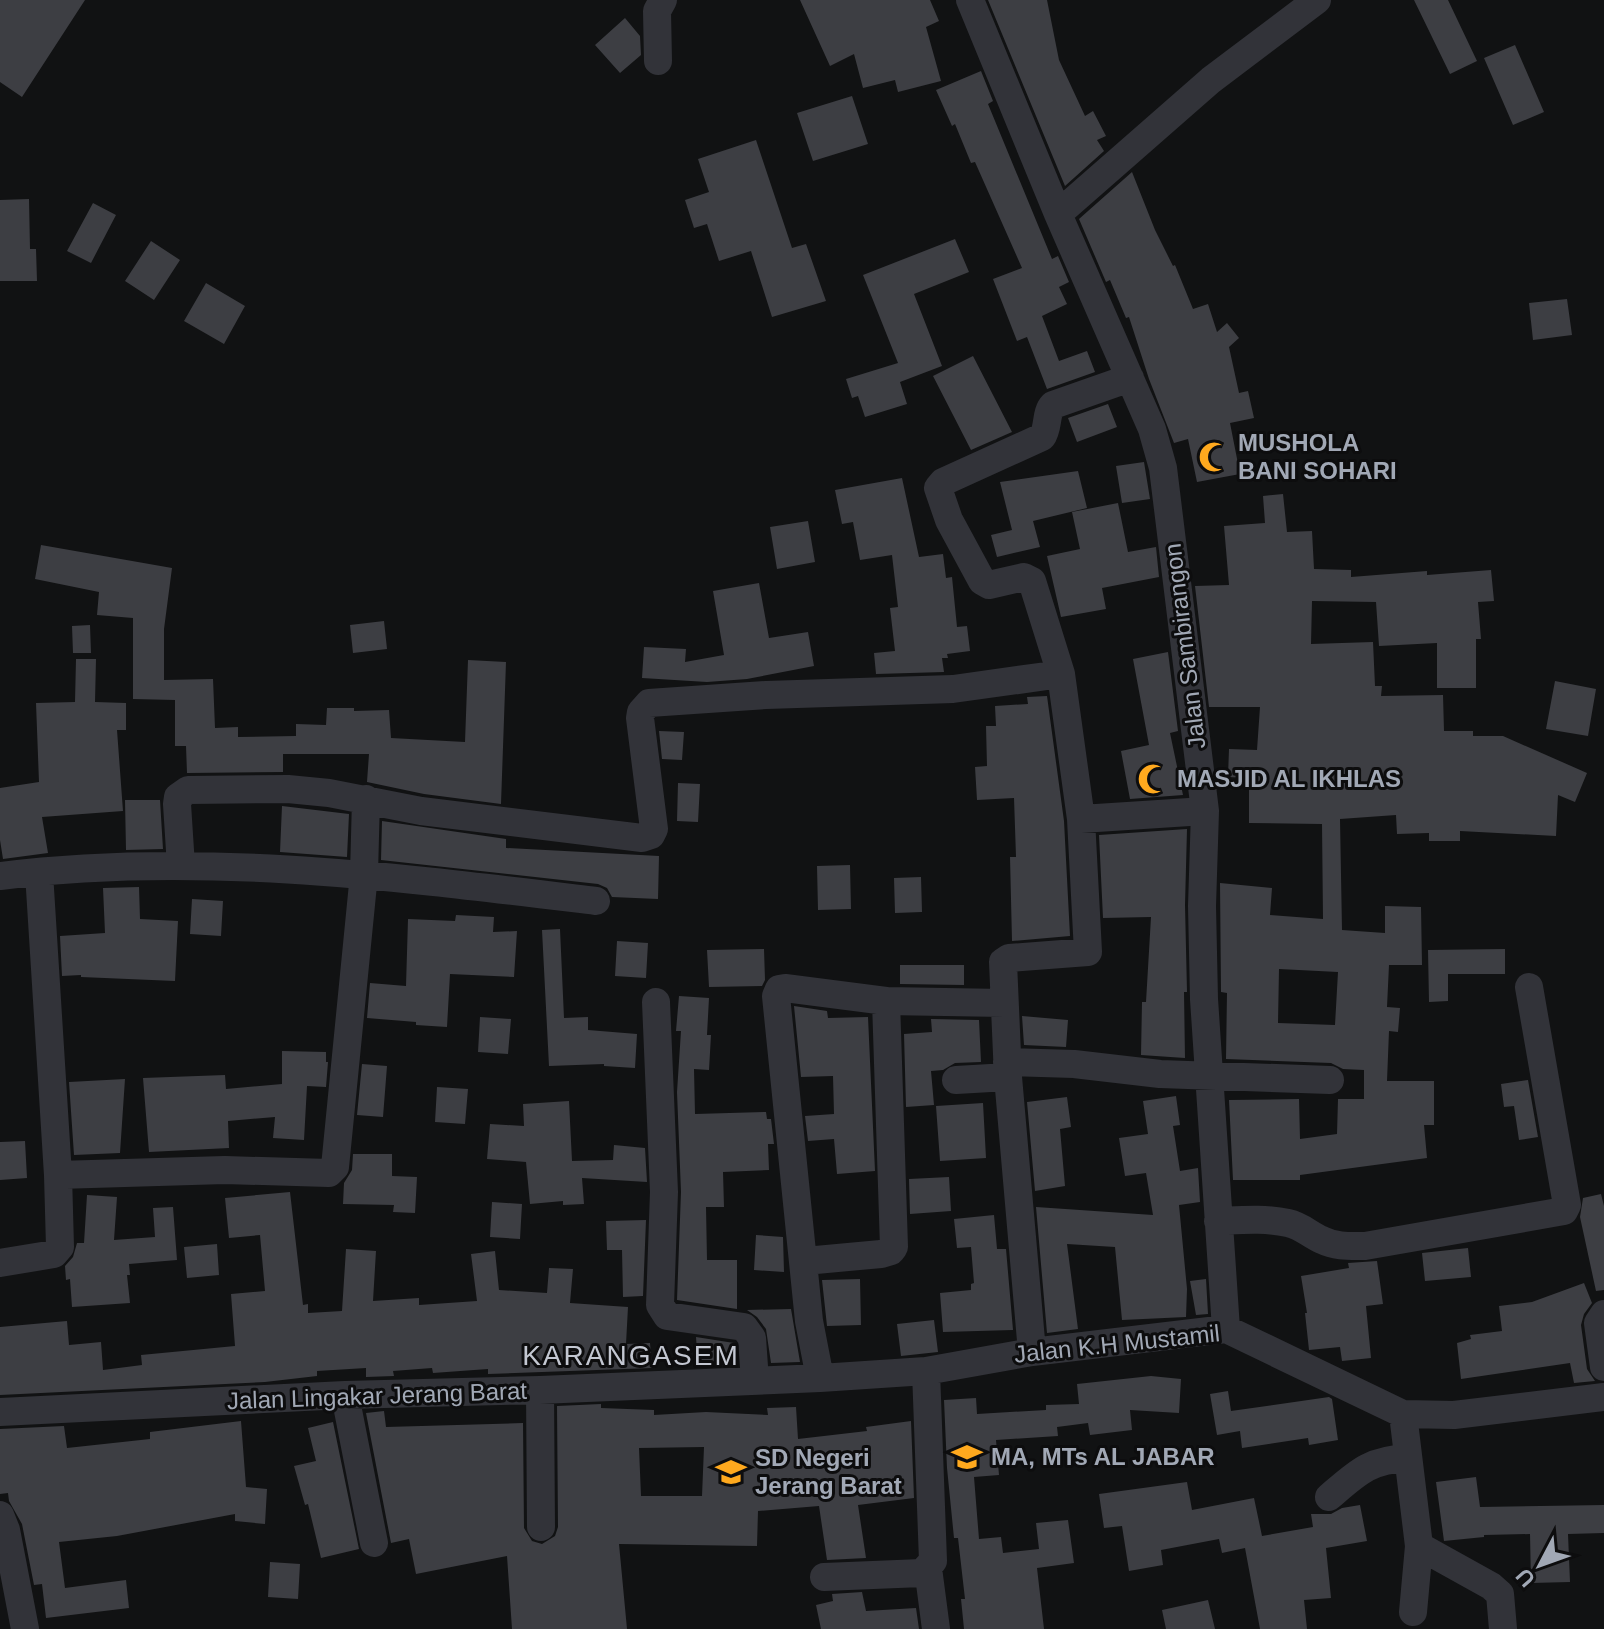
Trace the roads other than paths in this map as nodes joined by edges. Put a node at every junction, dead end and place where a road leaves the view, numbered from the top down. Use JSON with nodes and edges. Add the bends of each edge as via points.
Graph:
{"nodes":[{"id":1,"x":663,"y":0,"type":"edge"},
{"id":2,"x":970,"y":0,"type":"edge"},
{"id":3,"x":1317,"y":0,"type":"edge"},
{"id":4,"x":658,"y":61,"type":"dead end"},
{"id":5,"x":1058,"y":214,"type":"junction"},
{"id":6,"x":1130,"y":378,"type":"junction"},
{"id":7,"x":1061,"y":674,"type":"junction"},
{"id":8,"x":366,"y":799,"type":"junction"},
{"id":9,"x":1205,"y":811,"type":"junction"},
{"id":10,"x":1081,"y":819,"type":"junction"},
{"id":11,"x":181,"y":866,"type":"junction"},
{"id":12,"x":3,"y":871,"type":"edge"},
{"id":13,"x":39,"y":873,"type":"junction"},
{"id":14,"x":364,"y":874,"type":"junction"},
{"id":15,"x":596,"y":901,"type":"dead end"},
{"id":16,"x":1529,"y":987,"type":"dead end"},
{"id":17,"x":886,"y":1001,"type":"junction"},
{"id":18,"x":656,"y":1002,"type":"dead end"},
{"id":19,"x":1004,"y":1003,"type":"junction"},
{"id":20,"x":1007,"y":1070,"type":"junction"},
{"id":21,"x":1209,"y":1075,"type":"junction"},
{"id":22,"x":956,"y":1080,"type":"dead end"},
{"id":23,"x":1330,"y":1080,"type":"dead end"},
{"id":24,"x":58,"y":1175,"type":"junction"},
{"id":25,"x":1218,"y":1221,"type":"junction"},
{"id":26,"x":805,"y":1261,"type":"junction"},
{"id":27,"x":0,"y":1263,"type":"edge"},
{"id":28,"x":1604,"y":1314,"type":"edge"},
{"id":29,"x":1226,"y":1329,"type":"junction"},
{"id":30,"x":1032,"y":1352,"type":"junction"},
{"id":31,"x":1604,"y":1367,"type":"edge"},
{"id":32,"x":926,"y":1371,"type":"junction"},
{"id":33,"x":820,"y":1378,"type":"junction"},
{"id":34,"x":755,"y":1381,"type":"junction"},
{"id":35,"x":540,"y":1390,"type":"junction"},
{"id":36,"x":345,"y":1395,"type":"junction"},
{"id":37,"x":1604,"y":1397,"type":"edge"},
{"id":38,"x":0,"y":1412,"type":"edge"},
{"id":39,"x":1403,"y":1414,"type":"junction"},
{"id":40,"x":1408,"y":1458,"type":"junction"},
{"id":41,"x":1329,"y":1497,"type":"dead end"},
{"id":42,"x":0,"y":1515,"type":"edge"},
{"id":43,"x":541,"y":1527,"type":"dead end"},
{"id":44,"x":374,"y":1543,"type":"dead end"},
{"id":45,"x":1419,"y":1546,"type":"junction"},
{"id":46,"x":928,"y":1568,"type":"junction"},
{"id":47,"x":824,"y":1577,"type":"dead end"},
{"id":48,"x":1413,"y":1612,"type":"dead end"},
{"id":49,"x":25,"y":1629,"type":"edge"},
{"id":50,"x":936,"y":1629,"type":"edge"},
{"id":51,"x":1503,"y":1629,"type":"edge"}],
"edges":[{"from":1,"to":4,"type":"street","via":[[657,11]]},
{"from":2,"to":5,"type":"street","name":"Jalan Sambirangon"},
{"from":3,"to":5,"type":"street","via":[[1211,80]]},
{"from":5,"to":6,"type":"street","name":"Jalan Sambirangon"},
{"from":6,"to":7,"type":"street","via":[[1053,405],[1042,437],[939,486],[949,520],[982,581],[1032,581]]},
{"from":6,"to":9,"type":"street","name":"Jalan Sambirangon","via":[[1163,468]]},
{"from":7,"to":8,"type":"street","via":[[953,689],[649,703],[640,718],[654,829],[642,838],[421,811]]},
{"from":7,"to":10,"type":"street"},
{"from":8,"to":11,"type":"street","via":[[288,789],[188,790],[177,804]]},
{"from":8,"to":14,"type":"street"},
{"from":9,"to":10,"type":"street"},
{"from":9,"to":21,"type":"street","name":"Jalan Sambirangon","via":[[1203,968]]},
{"from":10,"to":19,"type":"street","via":[[1088,952],[1004,960]]},
{"from":11,"to":13,"type":"street"},
{"from":11,"to":14,"type":"street"},
{"from":12,"to":13,"type":"street"},
{"from":13,"to":24,"type":"street"},
{"from":14,"to":15,"type":"street"},
{"from":14,"to":24,"type":"street","via":[[332,1171]]},
{"from":16,"to":25,"type":"street","via":[[1564,1211],[1365,1246],[1338,1246],[1290,1223]]},
{"from":17,"to":19,"type":"street"},
{"from":17,"to":26,"type":"street","via":[[896,1241],[891,1251],[881,1254]]},
{"from":17,"to":26,"type":"street","via":[[785,988],[777,992]]},
{"from":18,"to":34,"type":"street","via":[[664,1192],[660,1305],[667,1316],[744,1327],[752,1338]]},
{"from":19,"to":20,"type":"street"},
{"from":20,"to":21,"type":"street","via":[[1074,1064]]},
{"from":20,"to":22,"type":"street"},
{"from":20,"to":30,"type":"street"},
{"from":21,"to":23,"type":"street"},
{"from":21,"to":25,"type":"street","name":"Jalan Sambirangon"},
{"from":24,"to":27,"type":"street","via":[[58,1251]]},
{"from":25,"to":29,"type":"street","name":"Jalan Sambirangon"},
{"from":26,"to":33,"type":"street"},
{"from":28,"to":31,"type":"street","via":[[1598,1323]]},
{"from":29,"to":30,"type":"street","name":"Jalan K.H Mustamil"},
{"from":29,"to":39,"type":"street","name":"Jalan K.H Mustamil"},
{"from":30,"to":32,"type":"street","name":"Jalan K.H Mustamil"},
{"from":32,"to":33,"type":"street","name":"Jalan K.H Mustamil"},
{"from":32,"to":46,"type":"street","via":[[933,1561]]},
{"from":33,"to":34,"type":"street","name":"Jalan K.H Mustamil"},
{"from":34,"to":35,"type":"street","name":"Jalan Lingakar Jerang Barat"},
{"from":35,"to":36,"type":"street","name":"Jalan Lingakar Jerang Barat"},
{"from":35,"to":43,"type":"street"},
{"from":36,"to":38,"type":"street","name":"Jalan Lingakar Jerang Barat"},
{"from":36,"to":44,"type":"street"},
{"from":37,"to":39,"type":"street","name":"Jalan K.H Mustamil","via":[[1454,1415]]},
{"from":39,"to":40,"type":"street"},
{"from":40,"to":41,"type":"street","via":[[1366,1465]]},
{"from":40,"to":45,"type":"street"},
{"from":42,"to":49,"type":"street"},
{"from":45,"to":48,"type":"street"},
{"from":45,"to":51,"type":"street","via":[[1500,1594]]},
{"from":46,"to":47,"type":"street","via":[[922,1573]]},
{"from":46,"to":50,"type":"street"}]}
